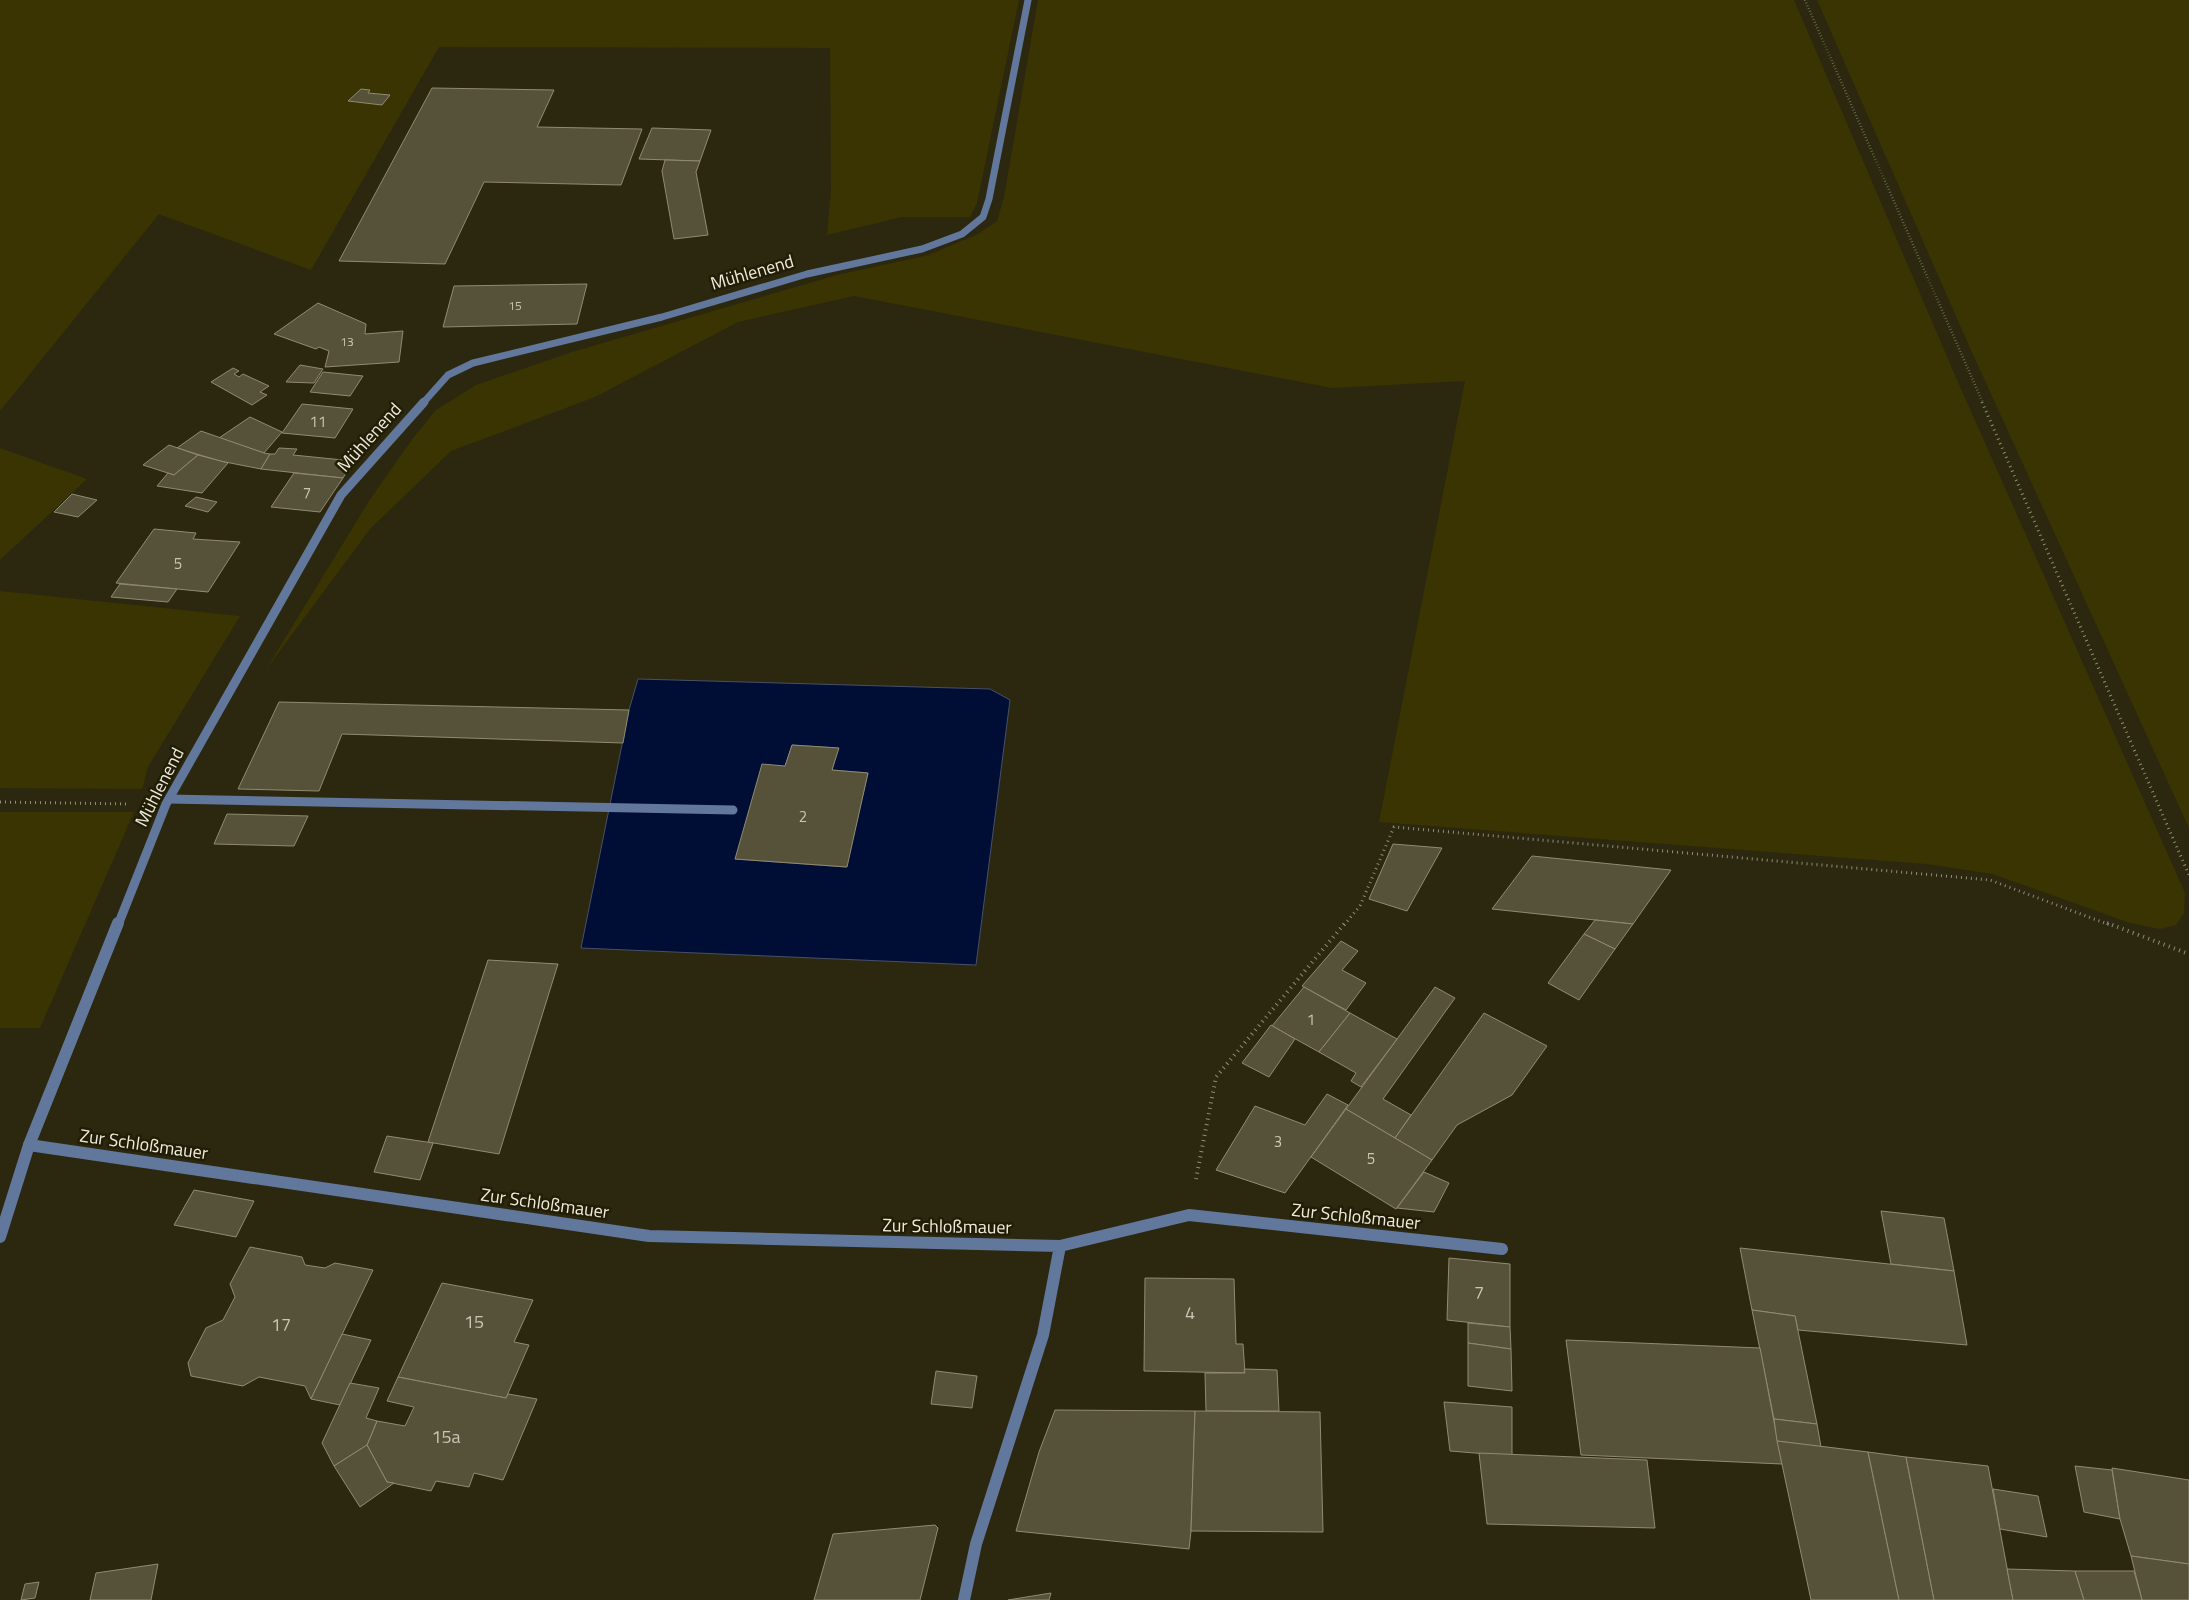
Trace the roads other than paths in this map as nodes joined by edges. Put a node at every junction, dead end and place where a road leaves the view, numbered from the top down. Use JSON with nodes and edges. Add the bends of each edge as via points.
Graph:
{"nodes":[{"id":1,"x":1028,"y":0,"type":"edge"},
{"id":2,"x":167,"y":802,"type":"junction"},
{"id":3,"x":733,"y":810,"type":"dead end"},
{"id":4,"x":29,"y":1145,"type":"junction"},
{"id":5,"x":0,"y":1237,"type":"edge"},
{"id":6,"x":1060,"y":1246,"type":"junction"},
{"id":7,"x":1502,"y":1249,"type":"dead end"},
{"id":8,"x":964,"y":1600,"type":"edge"}],
"edges":[{"from":1,"to":2,"type":"street","name":"Mühlenend","via":[[983,217],[962,234],[922,249],[807,274],[662,317],[473,363],[448,375],[341,495]]},
{"from":2,"to":3,"type":"street"},
{"from":2,"to":4,"type":"street","name":"Mühlenend"},
{"from":4,"to":5,"type":"street","name":"Mühlenend"},
{"from":4,"to":6,"type":"street","name":"Zur Schloßmauer","via":[[649,1236]]},
{"from":6,"to":7,"type":"street","name":"Zur Schloßmauer","via":[[1189,1215]]},
{"from":6,"to":8,"type":"street","via":[[1043,1335],[976,1544]]}]}
